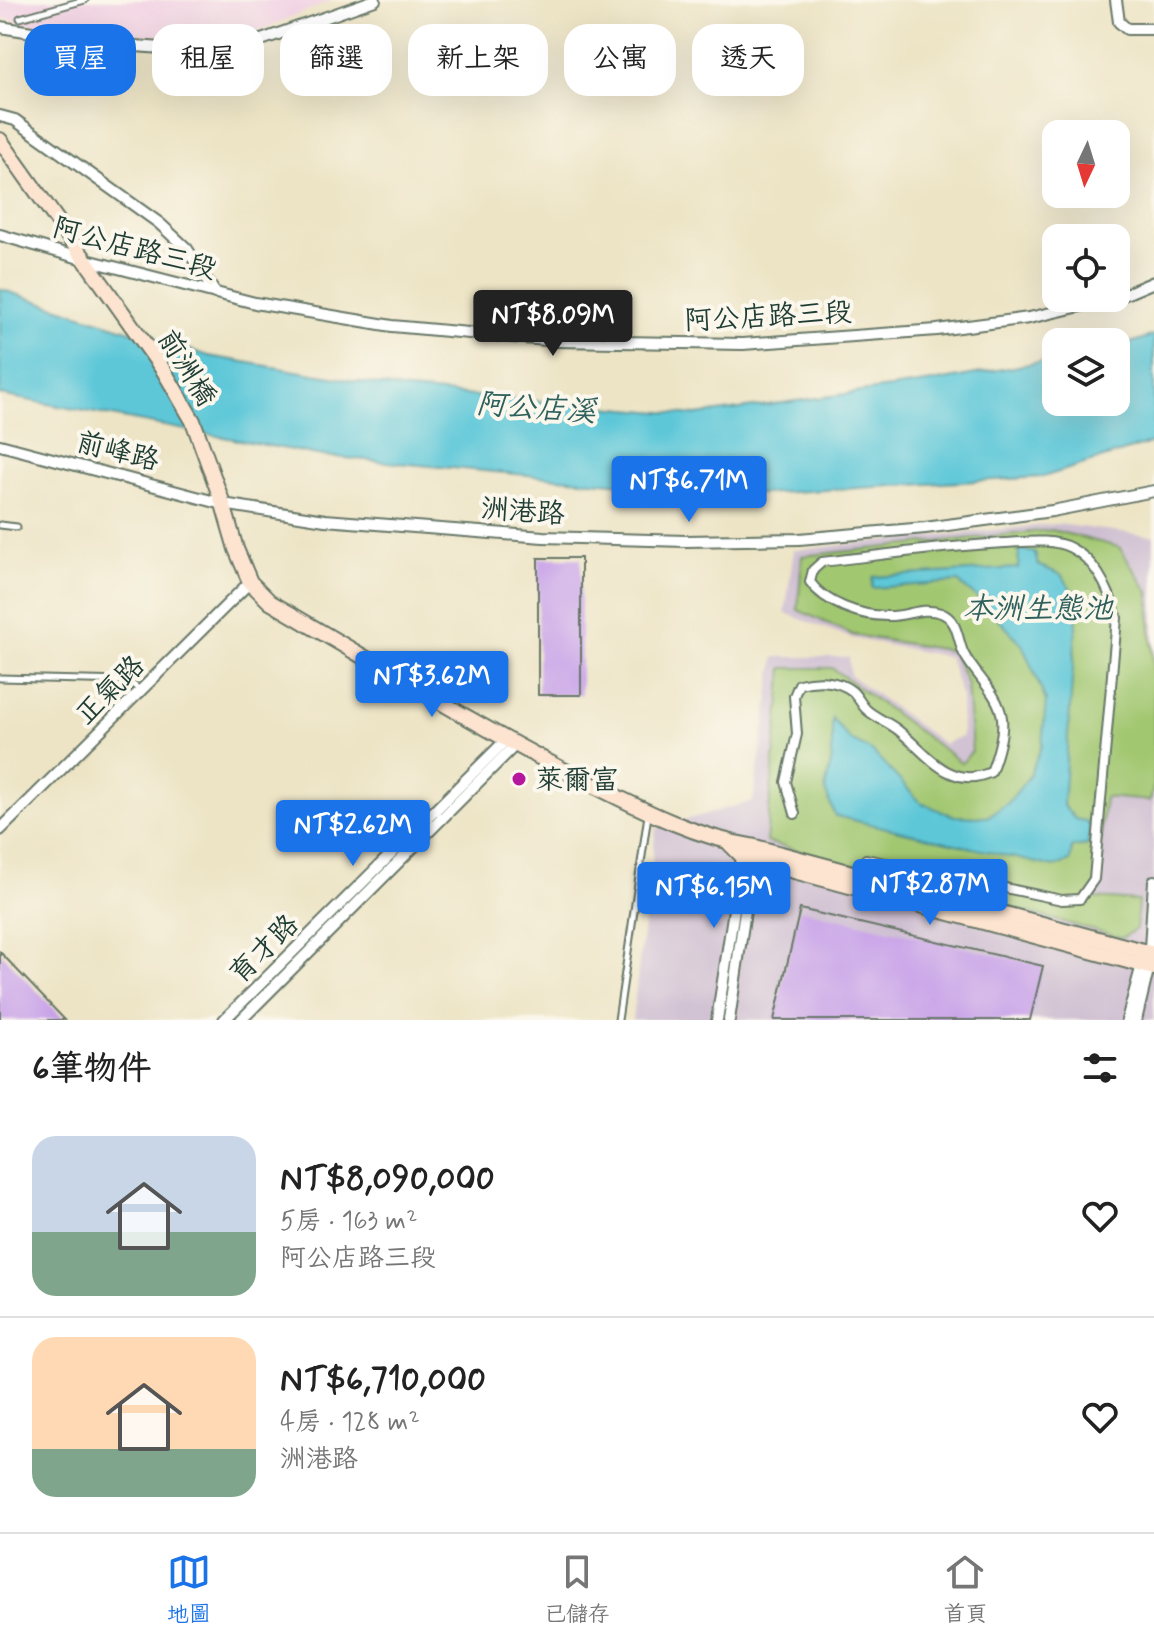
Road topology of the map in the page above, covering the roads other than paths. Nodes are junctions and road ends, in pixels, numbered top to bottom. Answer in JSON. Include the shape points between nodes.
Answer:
{"nodes":[{"id":1,"x":85,"y":0,"type":"edge"},
{"id":2,"x":375,"y":0,"type":"edge"},
{"id":3,"x":1116,"y":0,"type":"edge"},
{"id":4,"x":20,"y":18,"type":"dead end"},
{"id":5,"x":0,"y":27,"type":"edge"},
{"id":6,"x":1154,"y":29,"type":"edge"},
{"id":7,"x":0,"y":116,"type":"edge"},
{"id":8,"x":0,"y":140,"type":"edge"},
{"id":9,"x":0,"y":235,"type":"edge"},
{"id":10,"x":83,"y":259,"type":"junction"},
{"id":11,"x":1154,"y":282,"type":"edge"},
{"id":12,"x":1130,"y":292,"type":"edge"},
{"id":13,"x":215,"y":293,"type":"junction"},
{"id":14,"x":1055,"y":312,"type":"edge"},
{"id":15,"x":0,"y":445,"type":"edge"},
{"id":16,"x":1154,"y":491,"type":"edge"},
{"id":17,"x":223,"y":504,"type":"junction"},
{"id":18,"x":0,"y":525,"type":"edge"},
{"id":19,"x":17,"y":527,"type":"dead end"},
{"id":20,"x":250,"y":582,"type":"junction"},
{"id":21,"x":0,"y":678,"type":"edge"},
{"id":22,"x":142,"y":691,"type":"junction"},
{"id":23,"x":510,"y":743,"type":"junction"},
{"id":24,"x":648,"y":813,"type":"junction"},
{"id":25,"x":795,"y":814,"type":"dead end"},
{"id":26,"x":0,"y":830,"type":"edge"},
{"id":27,"x":745,"y":851,"type":"junction"},
{"id":28,"x":866,"y":859,"type":"dead end"},
{"id":29,"x":1154,"y":881,"type":"edge"},
{"id":30,"x":1149,"y":961,"type":"edge"},
{"id":31,"x":224,"y":1020,"type":"edge"},
{"id":32,"x":241,"y":1020,"type":"edge"},
{"id":33,"x":618,"y":1020,"type":"edge"},
{"id":34,"x":717,"y":1020,"type":"edge"},
{"id":35,"x":729,"y":1020,"type":"edge"},
{"id":36,"x":1127,"y":1020,"type":"edge"},
{"id":37,"x":1136,"y":1020,"type":"edge"}],
"edges":[{"from":1,"to":4,"type":"lane"},
{"from":2,"to":5,"type":"street","via":[[247,45],[189,50]]},
{"from":3,"to":6,"type":"street","via":[[1119,22],[1127,29]]},
{"from":7,"to":13,"type":"street","via":[[15,120],[159,223],[187,249]]},
{"from":8,"to":10,"type":"main road"},
{"from":9,"to":10,"type":"street","name":"阿公店路三段"},
{"from":10,"to":13,"type":"street","name":"阿公店路三段"},
{"from":10,"to":17,"type":"main road","name":"前洲橋","via":[[164,371],[193,421]]},
{"from":11,"to":12,"type":"street","name":"阿公店路三段"},
{"from":13,"to":14,"type":"street","name":"阿公店路三段","via":[[392,326],[603,343],[743,344],[952,328]]},
{"from":15,"to":17,"type":"street","name":"前峰路"},
{"from":16,"to":17,"type":"street","name":"洲港路","via":[[925,528],[799,539],[686,541],[543,537],[325,520]]},
{"from":17,"to":20,"type":"main road","name":"前洲橋"},
{"from":18,"to":19,"type":"lane"},
{"from":20,"to":22,"type":"street","name":"正氣路"},
{"from":20,"to":23,"type":"main road","via":[[270,602]]},
{"from":21,"to":22,"type":"lane","via":[[128,681]]},
{"from":22,"to":26,"type":"street","name":"正氣路"},
{"from":23,"to":24,"type":"main road"},
{"from":23,"to":31,"type":"street","name":"育才路"},
{"from":23,"to":32,"type":"street","name":"育才路"},
{"from":24,"to":27,"type":"main road"},
{"from":24,"to":33,"type":"lane"},
{"from":25,"to":28,"type":"street","via":[[786,782],[797,734],[794,696],[799,684],[833,682],[852,691],[866,710],[886,720],[943,770],[962,778],[991,772],[1002,719],[962,650],[956,627],[944,614],[926,610],[887,616],[856,610],[820,596],[810,582],[813,570],[822,562],[958,545],[1052,542],[1073,548],[1092,564],[1110,592],[1117,618],[1094,879],[1089,888],[1080,899],[1062,900]]},
{"from":27,"to":30,"type":"main road"},
{"from":27,"to":34,"type":"street"},
{"from":27,"to":35,"type":"street"},
{"from":29,"to":30,"type":"street"},
{"from":30,"to":36,"type":"street"},
{"from":30,"to":37,"type":"street"}]}
